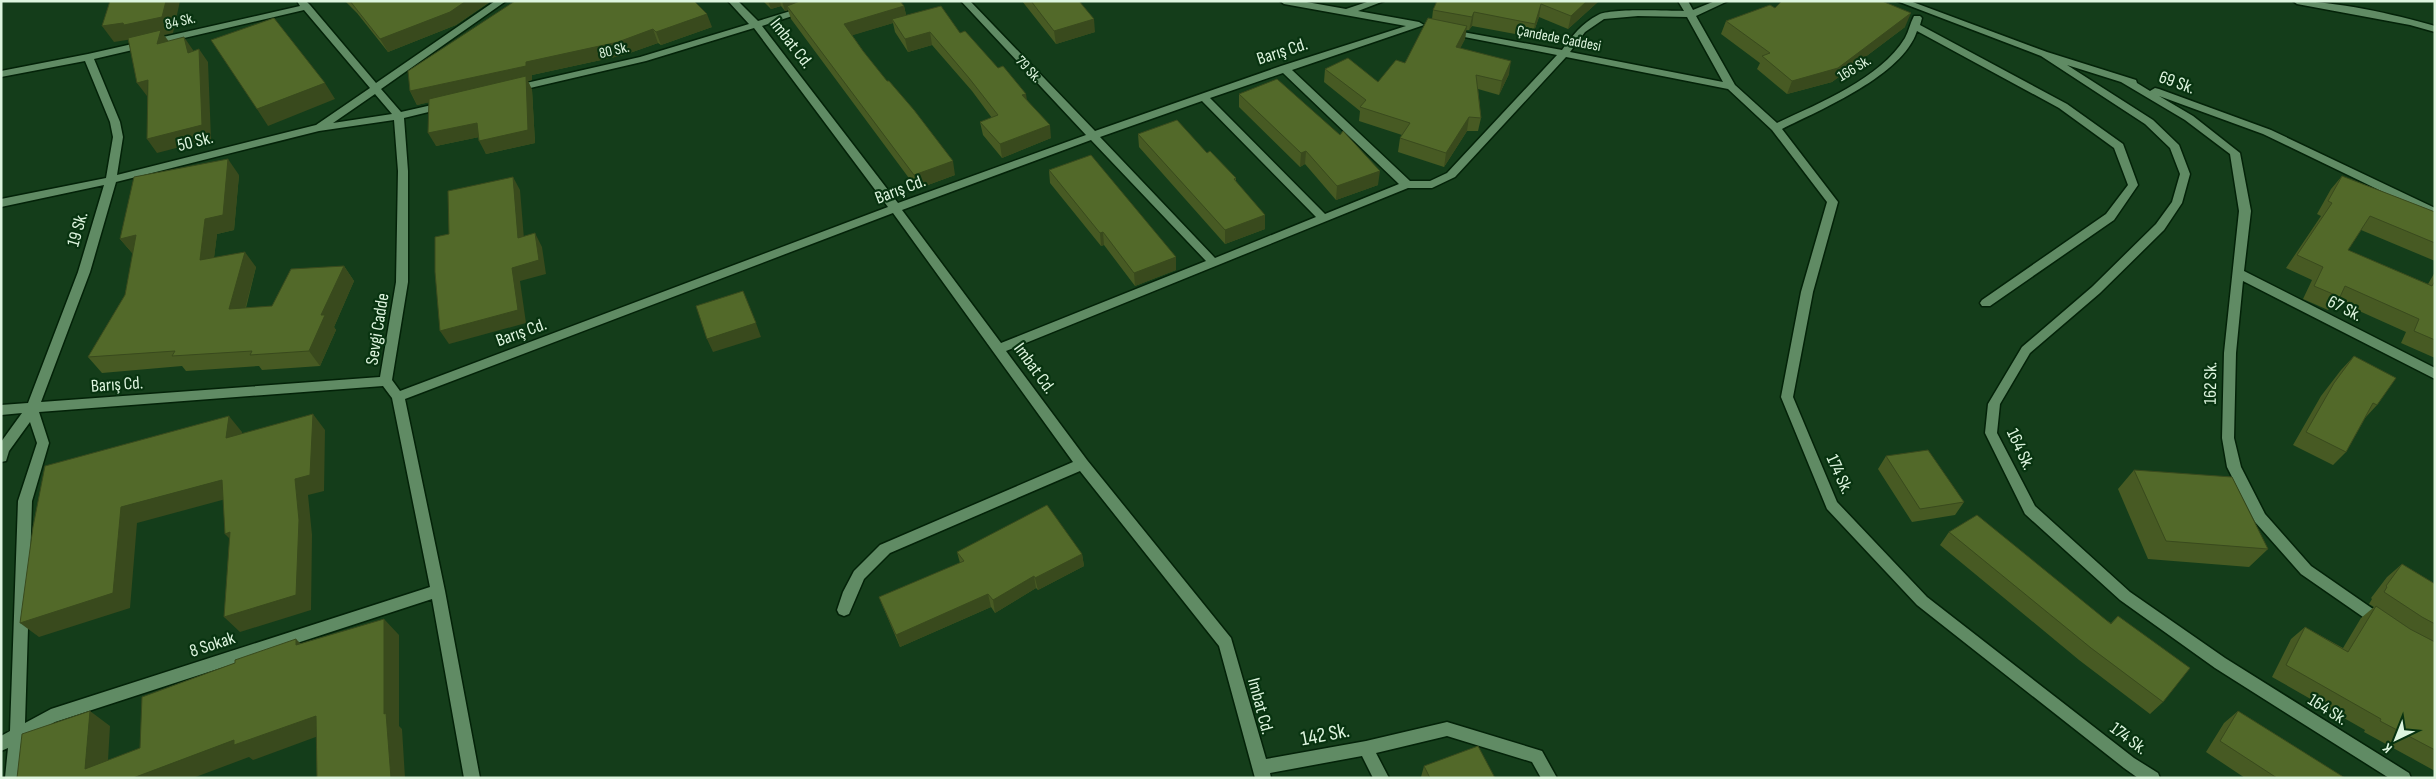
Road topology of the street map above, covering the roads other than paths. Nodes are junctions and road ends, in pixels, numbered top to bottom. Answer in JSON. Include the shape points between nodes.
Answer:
{"nodes":[{"id":1,"x":502,"y":1,"type":"edge"},
{"id":2,"x":732,"y":1,"type":"edge"},
{"id":3,"x":834,"y":1,"type":"edge"},
{"id":4,"x":965,"y":1,"type":"edge"},
{"id":5,"x":1380,"y":1,"type":"edge"},
{"id":6,"x":1683,"y":1,"type":"edge"},
{"id":7,"x":1724,"y":1,"type":"edge"},
{"id":8,"x":1901,"y":1,"type":"edge"},
{"id":9,"x":2297,"y":1,"type":"edge"},
{"id":10,"x":1287,"y":2,"type":"edge"},
{"id":11,"x":304,"y":4,"type":"edge"},
{"id":12,"x":1918,"y":8,"type":"junction"},
{"id":13,"x":1348,"y":12,"type":"junction"},
{"id":14,"x":1692,"y":14,"type":"junction"},
{"id":15,"x":757,"y":26,"type":"junction"},
{"id":16,"x":1916,"y":26,"type":"junction"},
{"id":17,"x":1429,"y":27,"type":"junction"},
{"id":18,"x":2435,"y":29,"type":"edge"},
{"id":19,"x":1564,"y":54,"type":"junction"},
{"id":20,"x":2044,"y":54,"type":"junction"},
{"id":21,"x":88,"y":57,"type":"junction"},
{"id":22,"x":1284,"y":68,"type":"junction"},
{"id":23,"x":1,"y":74,"type":"edge"},
{"id":24,"x":2125,"y":80,"type":"junction"},
{"id":25,"x":1731,"y":87,"type":"junction"},
{"id":26,"x":375,"y":88,"type":"junction"},
{"id":27,"x":502,"y":92,"type":"edge"},
{"id":28,"x":1203,"y":96,"type":"junction"},
{"id":29,"x":455,"y":103,"type":"edge"},
{"id":30,"x":398,"y":116,"type":"junction"},
{"id":31,"x":319,"y":128,"type":"junction"},
{"id":32,"x":1776,"y":128,"type":"junction"},
{"id":33,"x":1092,"y":136,"type":"junction"},
{"id":34,"x":111,"y":180,"type":"junction"},
{"id":35,"x":1407,"y":185,"type":"junction"},
{"id":36,"x":1,"y":203,"type":"edge"},
{"id":37,"x":896,"y":209,"type":"junction"},
{"id":38,"x":2435,"y":214,"type":"edge"},
{"id":39,"x":1323,"y":218,"type":"junction"},
{"id":40,"x":1213,"y":262,"type":"junction"},
{"id":41,"x":2240,"y":274,"type":"junction"},
{"id":42,"x":1986,"y":303,"type":"dead end"},
{"id":43,"x":1000,"y":349,"type":"junction"},
{"id":44,"x":2435,"y":374,"type":"edge"},
{"id":45,"x":386,"y":381,"type":"junction"},
{"id":46,"x":398,"y":397,"type":"junction"},
{"id":47,"x":32,"y":409,"type":"junction"},
{"id":48,"x":1,"y":410,"type":"edge"},
{"id":49,"x":1,"y":457,"type":"edge"},
{"id":50,"x":1082,"y":464,"type":"junction"},
{"id":51,"x":438,"y":590,"type":"junction"},
{"id":52,"x":844,"y":610,"type":"dead end"},
{"id":53,"x":2392,"y":629,"type":"edge"},
{"id":54,"x":17,"y":736,"type":"junction"},
{"id":55,"x":1,"y":744,"type":"edge"},
{"id":56,"x":1366,"y":748,"type":"junction"},
{"id":57,"x":1261,"y":773,"type":"edge"},
{"id":58,"x":13,"y":778,"type":"edge"},
{"id":59,"x":472,"y":778,"type":"edge"},
{"id":60,"x":1381,"y":778,"type":"edge"},
{"id":61,"x":1550,"y":778,"type":"edge"},
{"id":62,"x":2152,"y":778,"type":"edge"},
{"id":63,"x":2403,"y":778,"type":"edge"}],
"edges":[{"from":1,"to":26,"type":"street"},
{"from":2,"to":15,"type":"street","name":"Imbat Cd."},
{"from":3,"to":15,"type":"street","name":"80 Sk."},
{"from":4,"to":33,"type":"street","name":"79 Sk."},
{"from":5,"to":13,"type":"street"},
{"from":6,"to":14,"type":"street"},
{"from":7,"to":14,"type":"street"},
{"from":8,"to":12,"type":"street","name":"69 Sk."},
{"from":9,"to":18,"type":"street"},
{"from":10,"to":13,"type":"street","name":"Çandede Caddesi"},
{"from":11,"to":21,"type":"street","name":"84 Sk."},
{"from":11,"to":26,"type":"street"},
{"from":12,"to":16,"type":"street","name":"166 Sk."},
{"from":12,"to":20,"type":"street","name":"69 Sk."},
{"from":13,"to":17,"type":"street","name":"Çandede Caddesi"},
{"from":14,"to":19,"type":"street","via":[[1638,12],[1602,16],[1582,30]]},
{"from":14,"to":25,"type":"street"},
{"from":15,"to":27,"type":"street","name":"80 Sk.","via":[[643,59]]},
{"from":15,"to":37,"type":"street","name":"Imbat Cd."},
{"from":16,"to":32,"type":"street","name":"166 Sk.","via":[[1903,48],[1882,69]]},
{"from":16,"to":42,"type":"street","via":[[2063,106],[2119,146],[2133,185],[2110,217]]},
{"from":17,"to":19,"type":"street","name":"Çandede Caddesi"},
{"from":17,"to":22,"type":"street","name":"Barış Cd."},
{"from":19,"to":25,"type":"street","name":"Çandede Caddesi"},
{"from":19,"to":35,"type":"street","via":[[1451,175],[1432,184]]},
{"from":20,"to":24,"type":"street","name":"69 Sk."},
{"from":20,"to":63,"type":"street","name":"164 Sk.","via":[[2149,122],[2175,147],[2185,174],[2177,203],[2160,227],[2096,290],[2026,350],[1994,404],[1992,433],[2030,510],[2125,596],[2220,663]]},
{"from":21,"to":23,"type":"street","name":"84 Sk."},
{"from":21,"to":34,"type":"street","name":"19 Sk.","via":[[116,122],[118,137]]},
{"from":22,"to":28,"type":"street","name":"Barış Cd."},
{"from":22,"to":35,"type":"street"},
{"from":24,"to":38,"type":"street","name":"69 Sk.","via":[[2267,132]]},
{"from":24,"to":41,"type":"street","name":"162 Sk.","via":[[2189,118],[2235,152],[2245,210]]},
{"from":25,"to":32,"type":"street","name":"174 Sk."},
{"from":26,"to":30,"type":"street"},
{"from":26,"to":31,"type":"street"},
{"from":28,"to":33,"type":"street","name":"Barış Cd."},
{"from":28,"to":39,"type":"street"},
{"from":29,"to":30,"type":"street"},
{"from":30,"to":31,"type":"street","name":"50 Sk."},
{"from":30,"to":45,"type":"street","name":"Sevgi Cadde","via":[[402,171],[402,282]]},
{"from":31,"to":34,"type":"street","name":"50 Sk."},
{"from":32,"to":62,"type":"street","name":"174 Sk.","via":[[1833,202],[1807,292],[1787,397],[1832,505],[1922,601]]},
{"from":33,"to":37,"type":"street","name":"Barış Cd."},
{"from":33,"to":40,"type":"street","name":"79 Sk."},
{"from":34,"to":36,"type":"street","name":"50 Sk."},
{"from":34,"to":47,"type":"street","name":"19 Sk.","via":[[84,272]]},
{"from":35,"to":39,"type":"street"},
{"from":37,"to":43,"type":"street","name":"Imbat Cd."},
{"from":37,"to":46,"type":"street","name":"Barış Cd."},
{"from":39,"to":40,"type":"street"},
{"from":40,"to":43,"type":"street"},
{"from":41,"to":44,"type":"street","name":"67 Sk."},
{"from":41,"to":53,"type":"street","name":"162 Sk.","via":[[2230,353],[2228,438],[2234,466],[2260,518],[2306,570]]},
{"from":43,"to":50,"type":"street","name":"Imbat Cd."},
{"from":45,"to":46,"type":"street","name":"Sevgi Cadde"},
{"from":45,"to":47,"type":"street","name":"Barış Cd."},
{"from":46,"to":51,"type":"street","name":"Sevgi Cadde"},
{"from":47,"to":48,"type":"street","name":"Barış Cd."},
{"from":47,"to":49,"type":"street","name":"19 Sk."},
{"from":47,"to":54,"type":"street","via":[[42,443],[25,501]]},
{"from":50,"to":52,"type":"street","via":[[885,549],[859,576]]},
{"from":50,"to":57,"type":"street","name":"Imbat Cd.","via":[[1226,643]]},
{"from":51,"to":54,"type":"street","name":"8 Sokak","via":[[51,716]]},
{"from":51,"to":59,"type":"street","name":"Sevgi Cadde"},
{"from":54,"to":55,"type":"street","name":"8 Sokak"},
{"from":54,"to":58,"type":"street"},
{"from":56,"to":57,"type":"street","name":"142 Sk."},
{"from":56,"to":60,"type":"street","name":"142 Sk."},
{"from":56,"to":61,"type":"street","via":[[1447,729],[1537,756]]}]}
